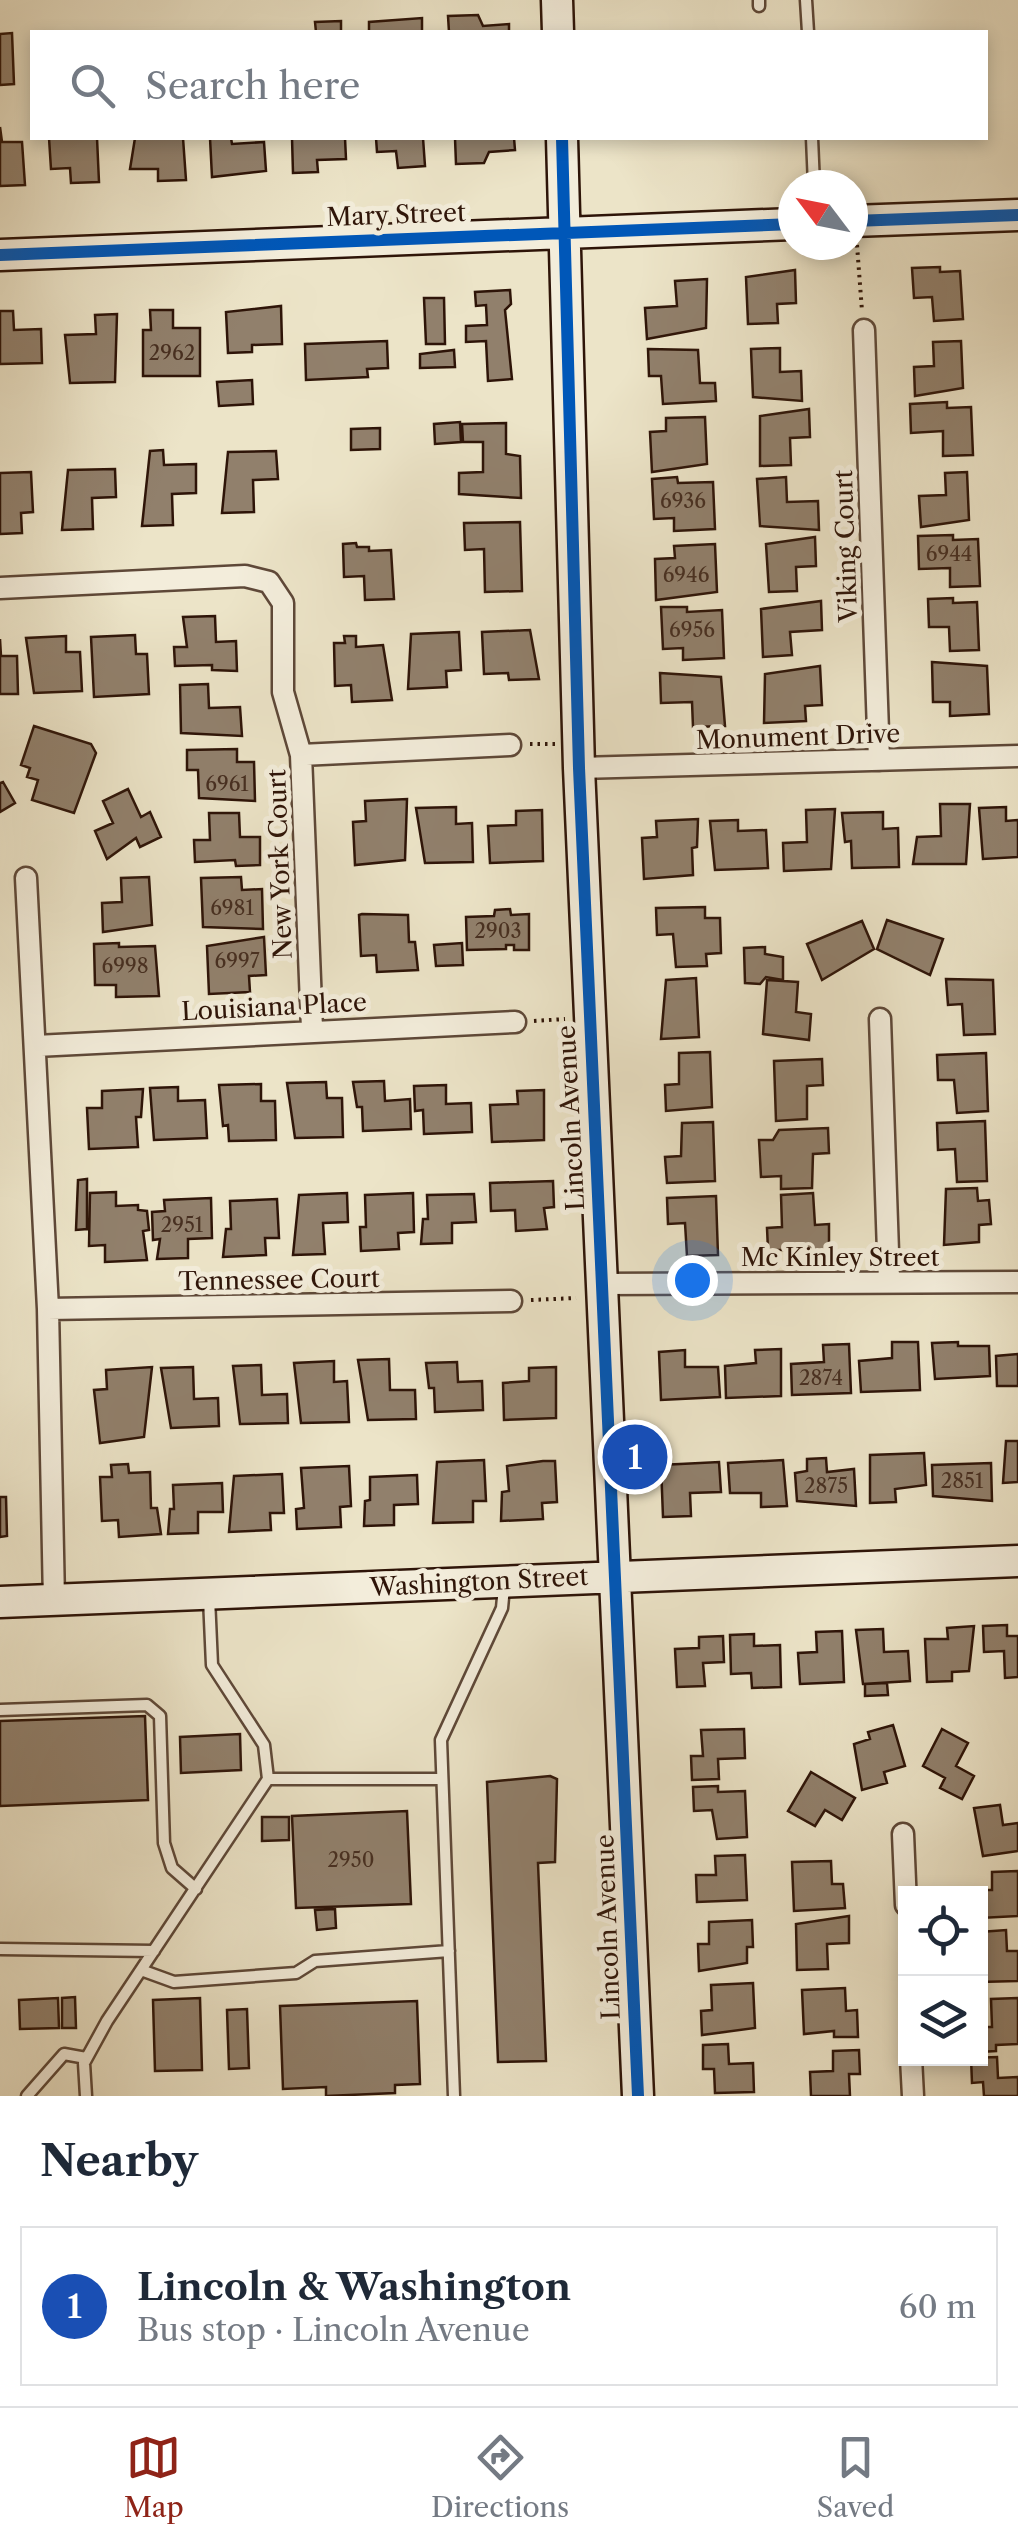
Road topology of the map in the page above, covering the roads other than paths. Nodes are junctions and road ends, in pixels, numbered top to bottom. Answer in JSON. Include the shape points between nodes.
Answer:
{"nodes":[{"id":1,"x":557,"y":0,"type":"edge"},
{"id":2,"x":806,"y":0,"type":"edge"},
{"id":3,"x":558,"y":30,"type":"edge"},
{"id":4,"x":808,"y":30,"type":"edge"},
{"id":5,"x":562,"y":140,"type":"edge"},
{"id":6,"x":812,"y":140,"type":"edge"},
{"id":7,"x":813,"y":170,"type":"edge"},
{"id":8,"x":1018,"y":215,"type":"edge"},
{"id":9,"x":868,"y":221,"type":"edge"},
{"id":10,"x":778,"y":225,"type":"edge"},
{"id":11,"x":564,"y":234,"type":"junction"},
{"id":12,"x":0,"y":255,"type":"edge"},
{"id":13,"x":864,"y":330,"type":"road end"},
{"id":14,"x":0,"y":588,"type":"edge"},
{"id":15,"x":510,"y":744,"type":"road end"},
{"id":16,"x":301,"y":755,"type":"junction"},
{"id":17,"x":578,"y":756,"type":"junction"},
{"id":18,"x":1018,"y":756,"type":"edge"},
{"id":19,"x":879,"y":760,"type":"junction"},
{"id":20,"x":26,"y":878,"type":"dead end"},
{"id":21,"x":880,"y":1019,"type":"dead end"},
{"id":22,"x":515,"y":1022,"type":"road end"},
{"id":23,"x":312,"y":1029,"type":"junction"},
{"id":24,"x":36,"y":1046,"type":"junction"},
{"id":25,"x":889,"y":1281,"type":"junction"},
{"id":26,"x":1018,"y":1282,"type":"edge"},
{"id":27,"x":602,"y":1291,"type":"junction"},
{"id":28,"x":511,"y":1301,"type":"road end"},
{"id":29,"x":48,"y":1309,"type":"junction"},
{"id":30,"x":1018,"y":1560,"type":"edge"},
{"id":31,"x":616,"y":1576,"type":"junction"},
{"id":32,"x":505,"y":1581,"type":"junction"},
{"id":33,"x":209,"y":1594,"type":"junction"},
{"id":34,"x":54,"y":1601,"type":"junction"},
{"id":35,"x":0,"y":1602,"type":"edge"},
{"id":36,"x":0,"y":1710,"type":"edge"},
{"id":37,"x":268,"y":1779,"type":"junction"},
{"id":38,"x":440,"y":1779,"type":"junction"},
{"id":39,"x":903,"y":1834,"type":"dead end"},
{"id":40,"x":905,"y":1886,"type":"edge"},
{"id":41,"x":196,"y":1889,"type":"junction"},
{"id":42,"x":0,"y":1949,"type":"edge"},
{"id":43,"x":154,"y":1951,"type":"junction"},
{"id":44,"x":449,"y":1951,"type":"junction"},
{"id":45,"x":141,"y":1970,"type":"junction"},
{"id":46,"x":86,"y":2058,"type":"junction"},
{"id":47,"x":911,"y":2066,"type":"edge"},
{"id":48,"x":27,"y":2096,"type":"edge"},
{"id":49,"x":86,"y":2096,"type":"edge"},
{"id":50,"x":454,"y":2096,"type":"edge"},
{"id":51,"x":638,"y":2096,"type":"edge"},
{"id":52,"x":913,"y":2096,"type":"edge"}],
"edges":[{"from":1,"to":3,"type":"street"},
{"from":2,"to":4,"type":"lane"},
{"from":5,"to":11,"type":"street","name":"Lincoln Avenue"},
{"from":6,"to":7,"type":"lane"},
{"from":8,"to":9,"type":"street"},
{"from":10,"to":11,"type":"street","name":"Mary Street"},
{"from":11,"to":12,"type":"street","name":"Mary Street"},
{"from":11,"to":17,"type":"street","name":"Lincoln Avenue"},
{"from":13,"to":19,"type":"street","name":"Viking Court"},
{"from":14,"to":16,"type":"street","name":"New York Court","via":[[245,576],[269,582],[283,603],[284,692]]},
{"from":15,"to":16,"type":"street"},
{"from":16,"to":23,"type":"street","name":"New York Court"},
{"from":17,"to":19,"type":"street","name":"Monument Drive"},
{"from":17,"to":27,"type":"street","name":"Lincoln Avenue"},
{"from":18,"to":19,"type":"street","name":"Monument Drive"},
{"from":20,"to":24,"type":"street"},
{"from":21,"to":25,"type":"street"},
{"from":22,"to":23,"type":"street","name":"Louisiana Place"},
{"from":23,"to":24,"type":"street","name":"Louisiana Place"},
{"from":24,"to":29,"type":"street"},
{"from":25,"to":26,"type":"street","name":"Mc Kinley Street"},
{"from":25,"to":27,"type":"street","name":"Mc Kinley Street"},
{"from":27,"to":31,"type":"street","name":"Lincoln Avenue"},
{"from":28,"to":29,"type":"street","name":"Tennessee Court"},
{"from":29,"to":34,"type":"street"},
{"from":30,"to":31,"type":"street","name":"Washington Street"},
{"from":31,"to":32,"type":"street","name":"Washington Street"},
{"from":31,"to":51,"type":"street","name":"Lincoln Avenue"},
{"from":32,"to":33,"type":"street","name":"Washington Street"},
{"from":32,"to":38,"type":"lane","via":[[502,1608],[441,1740]]},
{"from":33,"to":34,"type":"street","name":"Washington Street"},
{"from":33,"to":37,"type":"lane","via":[[212,1665],[264,1745]]},
{"from":34,"to":35,"type":"street","name":"Washington Street"},
{"from":36,"to":41,"type":"lane","via":[[148,1704],[160,1716],[164,1843],[172,1868]]},
{"from":37,"to":38,"type":"lane"},
{"from":37,"to":41,"type":"lane"},
{"from":38,"to":44,"type":"lane"},
{"from":39,"to":40,"type":"street"},
{"from":41,"to":43,"type":"lane"},
{"from":42,"to":43,"type":"lane"},
{"from":43,"to":45,"type":"lane"},
{"from":44,"to":45,"type":"lane","via":[[315,1960],[296,1973],[174,1982]]},
{"from":44,"to":50,"type":"lane"},
{"from":45,"to":46,"type":"lane"},
{"from":46,"to":48,"type":"lane","via":[[64,2054]]},
{"from":46,"to":49,"type":"lane"},
{"from":47,"to":52,"type":"street"}]}
